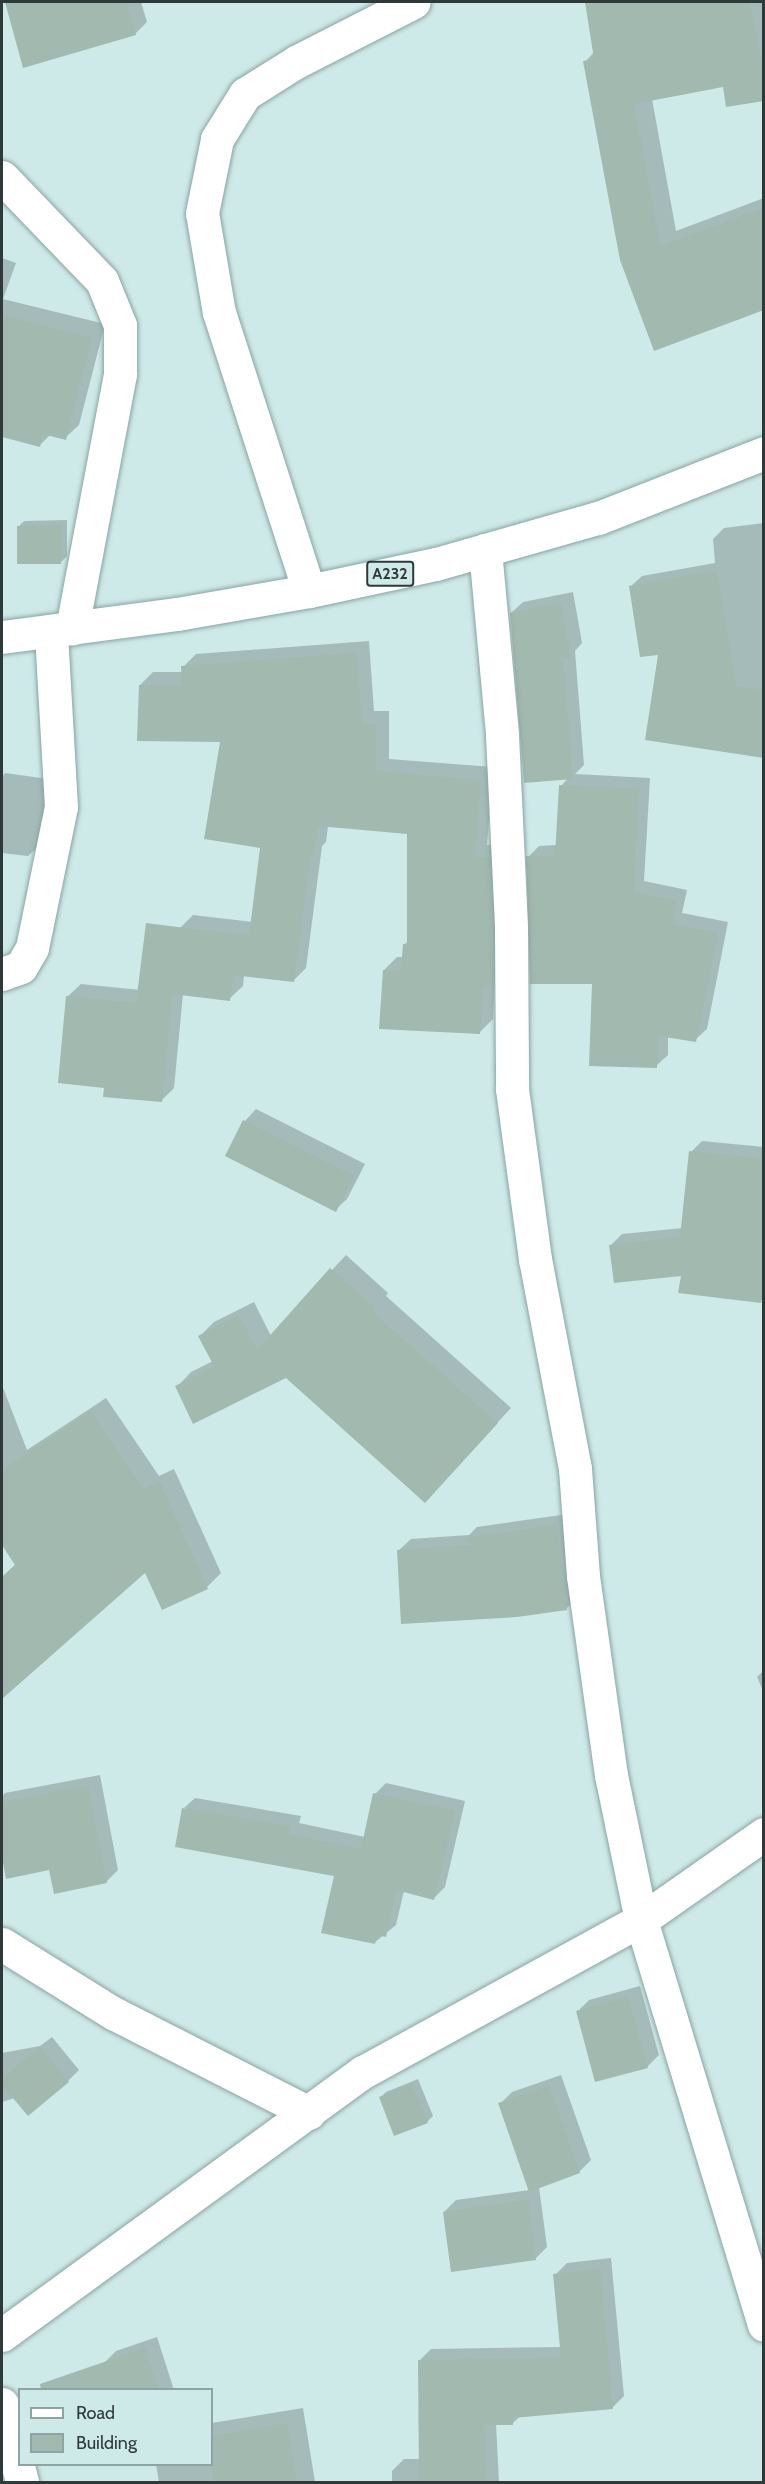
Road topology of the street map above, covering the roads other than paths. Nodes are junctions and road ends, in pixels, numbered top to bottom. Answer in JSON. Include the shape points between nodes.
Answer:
{"nodes":[{"id":1,"x":414,"y":2,"type":"edge"},
{"id":2,"x":2,"y":177,"type":"edge"},
{"id":3,"x":764,"y":453,"type":"edge"},
{"id":4,"x":485,"y":550,"type":"junction"},
{"id":5,"x":309,"y":591,"type":"junction"},
{"id":6,"x":62,"y":630,"type":"junction"},
{"id":7,"x":2,"y":637,"type":"edge"},
{"id":8,"x":2,"y":974,"type":"edge"},
{"id":9,"x":764,"y":1834,"type":"edge"},
{"id":10,"x":641,"y":1920,"type":"junction"},
{"id":11,"x":2,"y":1944,"type":"edge"},
{"id":12,"x":309,"y":2113,"type":"junction"},
{"id":13,"x":764,"y":2325,"type":"edge"},
{"id":14,"x":2,"y":2335,"type":"edge"},
{"id":15,"x":2,"y":2404,"type":"edge"},
{"id":16,"x":22,"y":2482,"type":"edge"}],
"edges":[{"from":1,"to":5,"type":"street","via":[[296,62],[244,94],[217,139],[202,213],[219,313]]},
{"from":2,"to":6,"type":"street","via":[[102,281],[120,325],[120,374]]},
{"from":3,"to":4,"type":"street","number":"A232","via":[[598,518]]},
{"from":4,"to":5,"type":"street","number":"A232"},
{"from":4,"to":10,"type":"street","via":[[502,735],[511,929],[512,1089],[535,1259],[575,1469],[583,1576],[611,1774]]},
{"from":5,"to":6,"type":"street","number":"A232"},
{"from":6,"to":7,"type":"street","number":"A232"},
{"from":6,"to":8,"type":"street","via":[[61,807],[32,948],[21,967]]},
{"from":9,"to":10,"type":"street"},
{"from":10,"to":12,"type":"street","via":[[363,2072]]},
{"from":10,"to":13,"type":"street"},
{"from":11,"to":12,"type":"street","via":[[113,2013]]},
{"from":12,"to":14,"type":"street"},
{"from":15,"to":16,"type":"street"}]}
